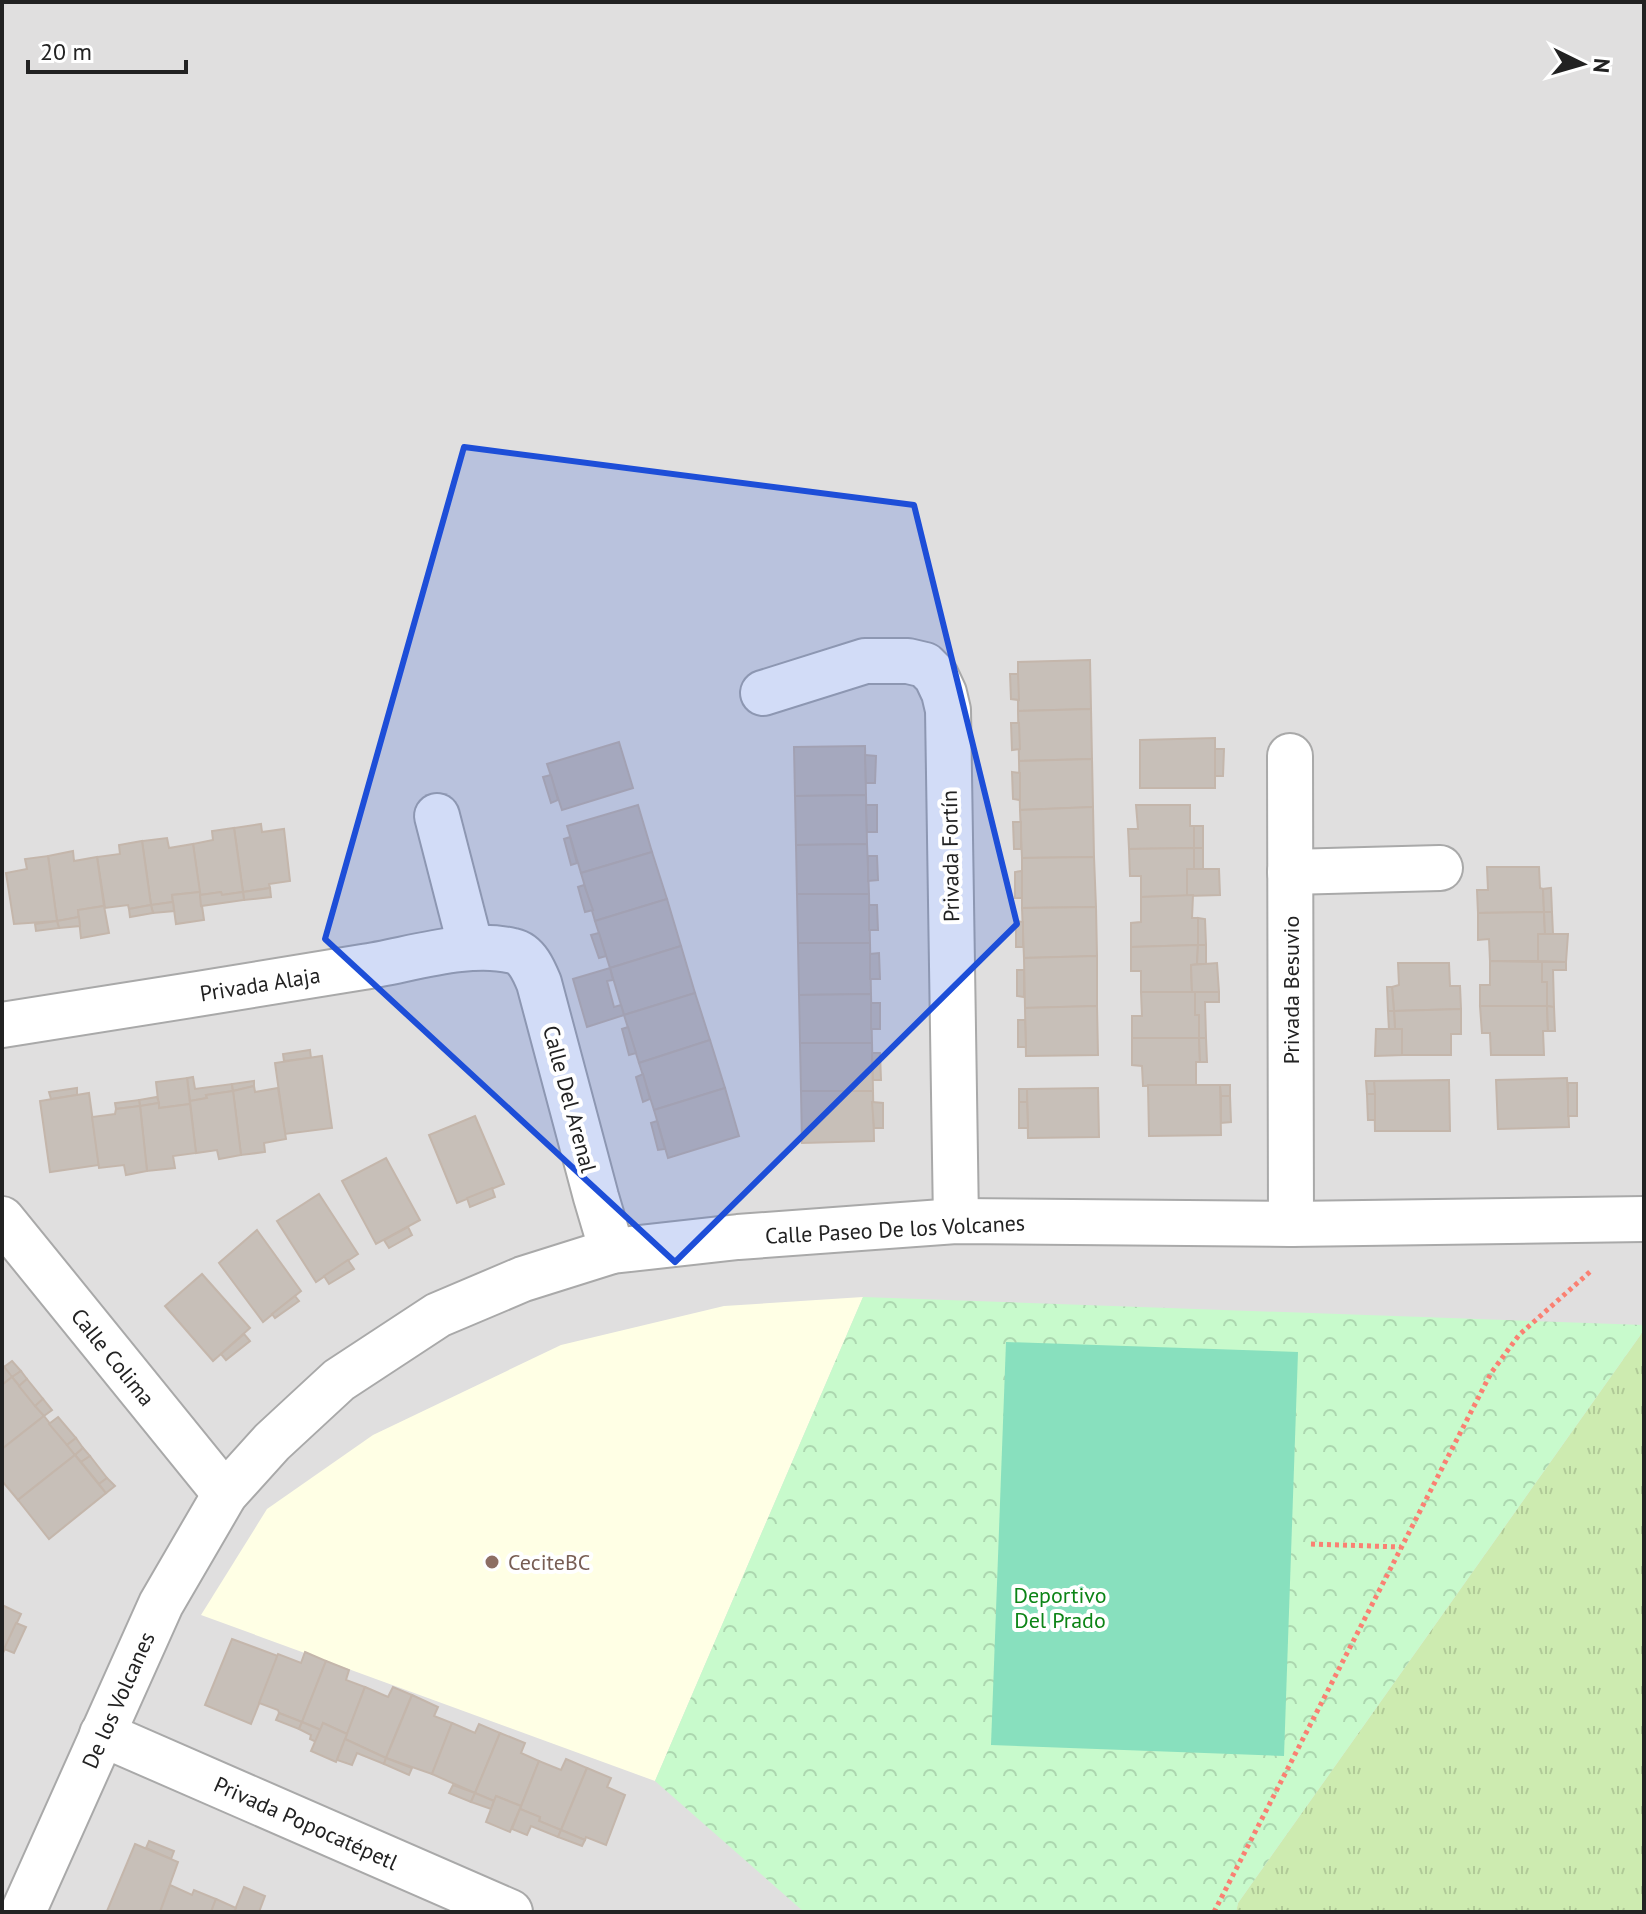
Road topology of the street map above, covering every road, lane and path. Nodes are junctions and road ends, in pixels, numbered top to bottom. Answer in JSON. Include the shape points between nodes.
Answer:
{"nodes":[{"id":1,"x":763,"y":693,"type":"dead end"},
{"id":2,"x":1290,"y":756,"type":"dead end"},
{"id":3,"x":437,"y":816,"type":"dead end"},
{"id":4,"x":1440,"y":868,"type":"dead end"},
{"id":5,"x":1290,"y":872,"type":"junction"},
{"id":6,"x":471,"y":948,"type":"junction"},
{"id":7,"x":519,"y":952,"type":"joint"},
{"id":8,"x":2,"y":1025,"type":"edge"},
{"id":9,"x":2,"y":1219,"type":"edge"},
{"id":10,"x":1644,"y":1219,"type":"edge"},
{"id":11,"x":956,"y":1221,"type":"junction"},
{"id":12,"x":1291,"y":1224,"type":"junction"},
{"id":13,"x":612,"y":1251,"type":"junction"},
{"id":14,"x":1599,"y":1264,"type":"dead end"},
{"id":15,"x":225,"y":1494,"type":"junction"},
{"id":16,"x":1311,"y":1544,"type":"dead end"},
{"id":17,"x":1401,"y":1547,"type":"junction"},
{"id":18,"x":102,"y":1734,"type":"junction"},
{"id":19,"x":23,"y":1912,"type":"edge"},
{"id":20,"x":510,"y":1912,"type":"edge"},
{"id":21,"x":1214,"y":1912,"type":"edge"}],
"edges":[{"from":1,"to":11,"type":"street","name":"Privada Fortín","via":[[865,661],[925,665],[944,693]]},
{"from":2,"to":5,"type":"street","name":"Privada Besuvio"},
{"from":3,"to":6,"type":"street"},
{"from":4,"to":5,"type":"street"},
{"from":5,"to":12,"type":"street","name":"Privada Besuvio"},
{"from":6,"to":7,"type":"street","name":"Privada Alaja"},
{"from":6,"to":8,"type":"street","name":"Privada Alaja"},
{"from":7,"to":13,"type":"street","name":"Calle Del Arenal","via":[[539,983]]},
{"from":9,"to":15,"type":"street","name":"Calle Colima"},
{"from":10,"to":12,"type":"street","name":"Calle Paseo De los Volcanes"},
{"from":11,"to":12,"type":"street","name":"Calle Paseo De los Volcanes"},
{"from":11,"to":13,"type":"street","name":"Calle Paseo De los Volcanes"},
{"from":13,"to":15,"type":"street","name":"Calle Paseo De los Volcanes","via":[[523,1279],[438,1315],[339,1380]]},
{"from":14,"to":17,"type":"path","via":[[1519,1335],[1491,1373]]},
{"from":15,"to":18,"type":"street","name":"De los Volcanes","via":[[161,1604]]},
{"from":16,"to":17,"type":"path"},
{"from":17,"to":21,"type":"path"},
{"from":18,"to":19,"type":"street","name":"De los Volcanes"},
{"from":18,"to":20,"type":"street","name":"Privada Popocatépetl"}]}
